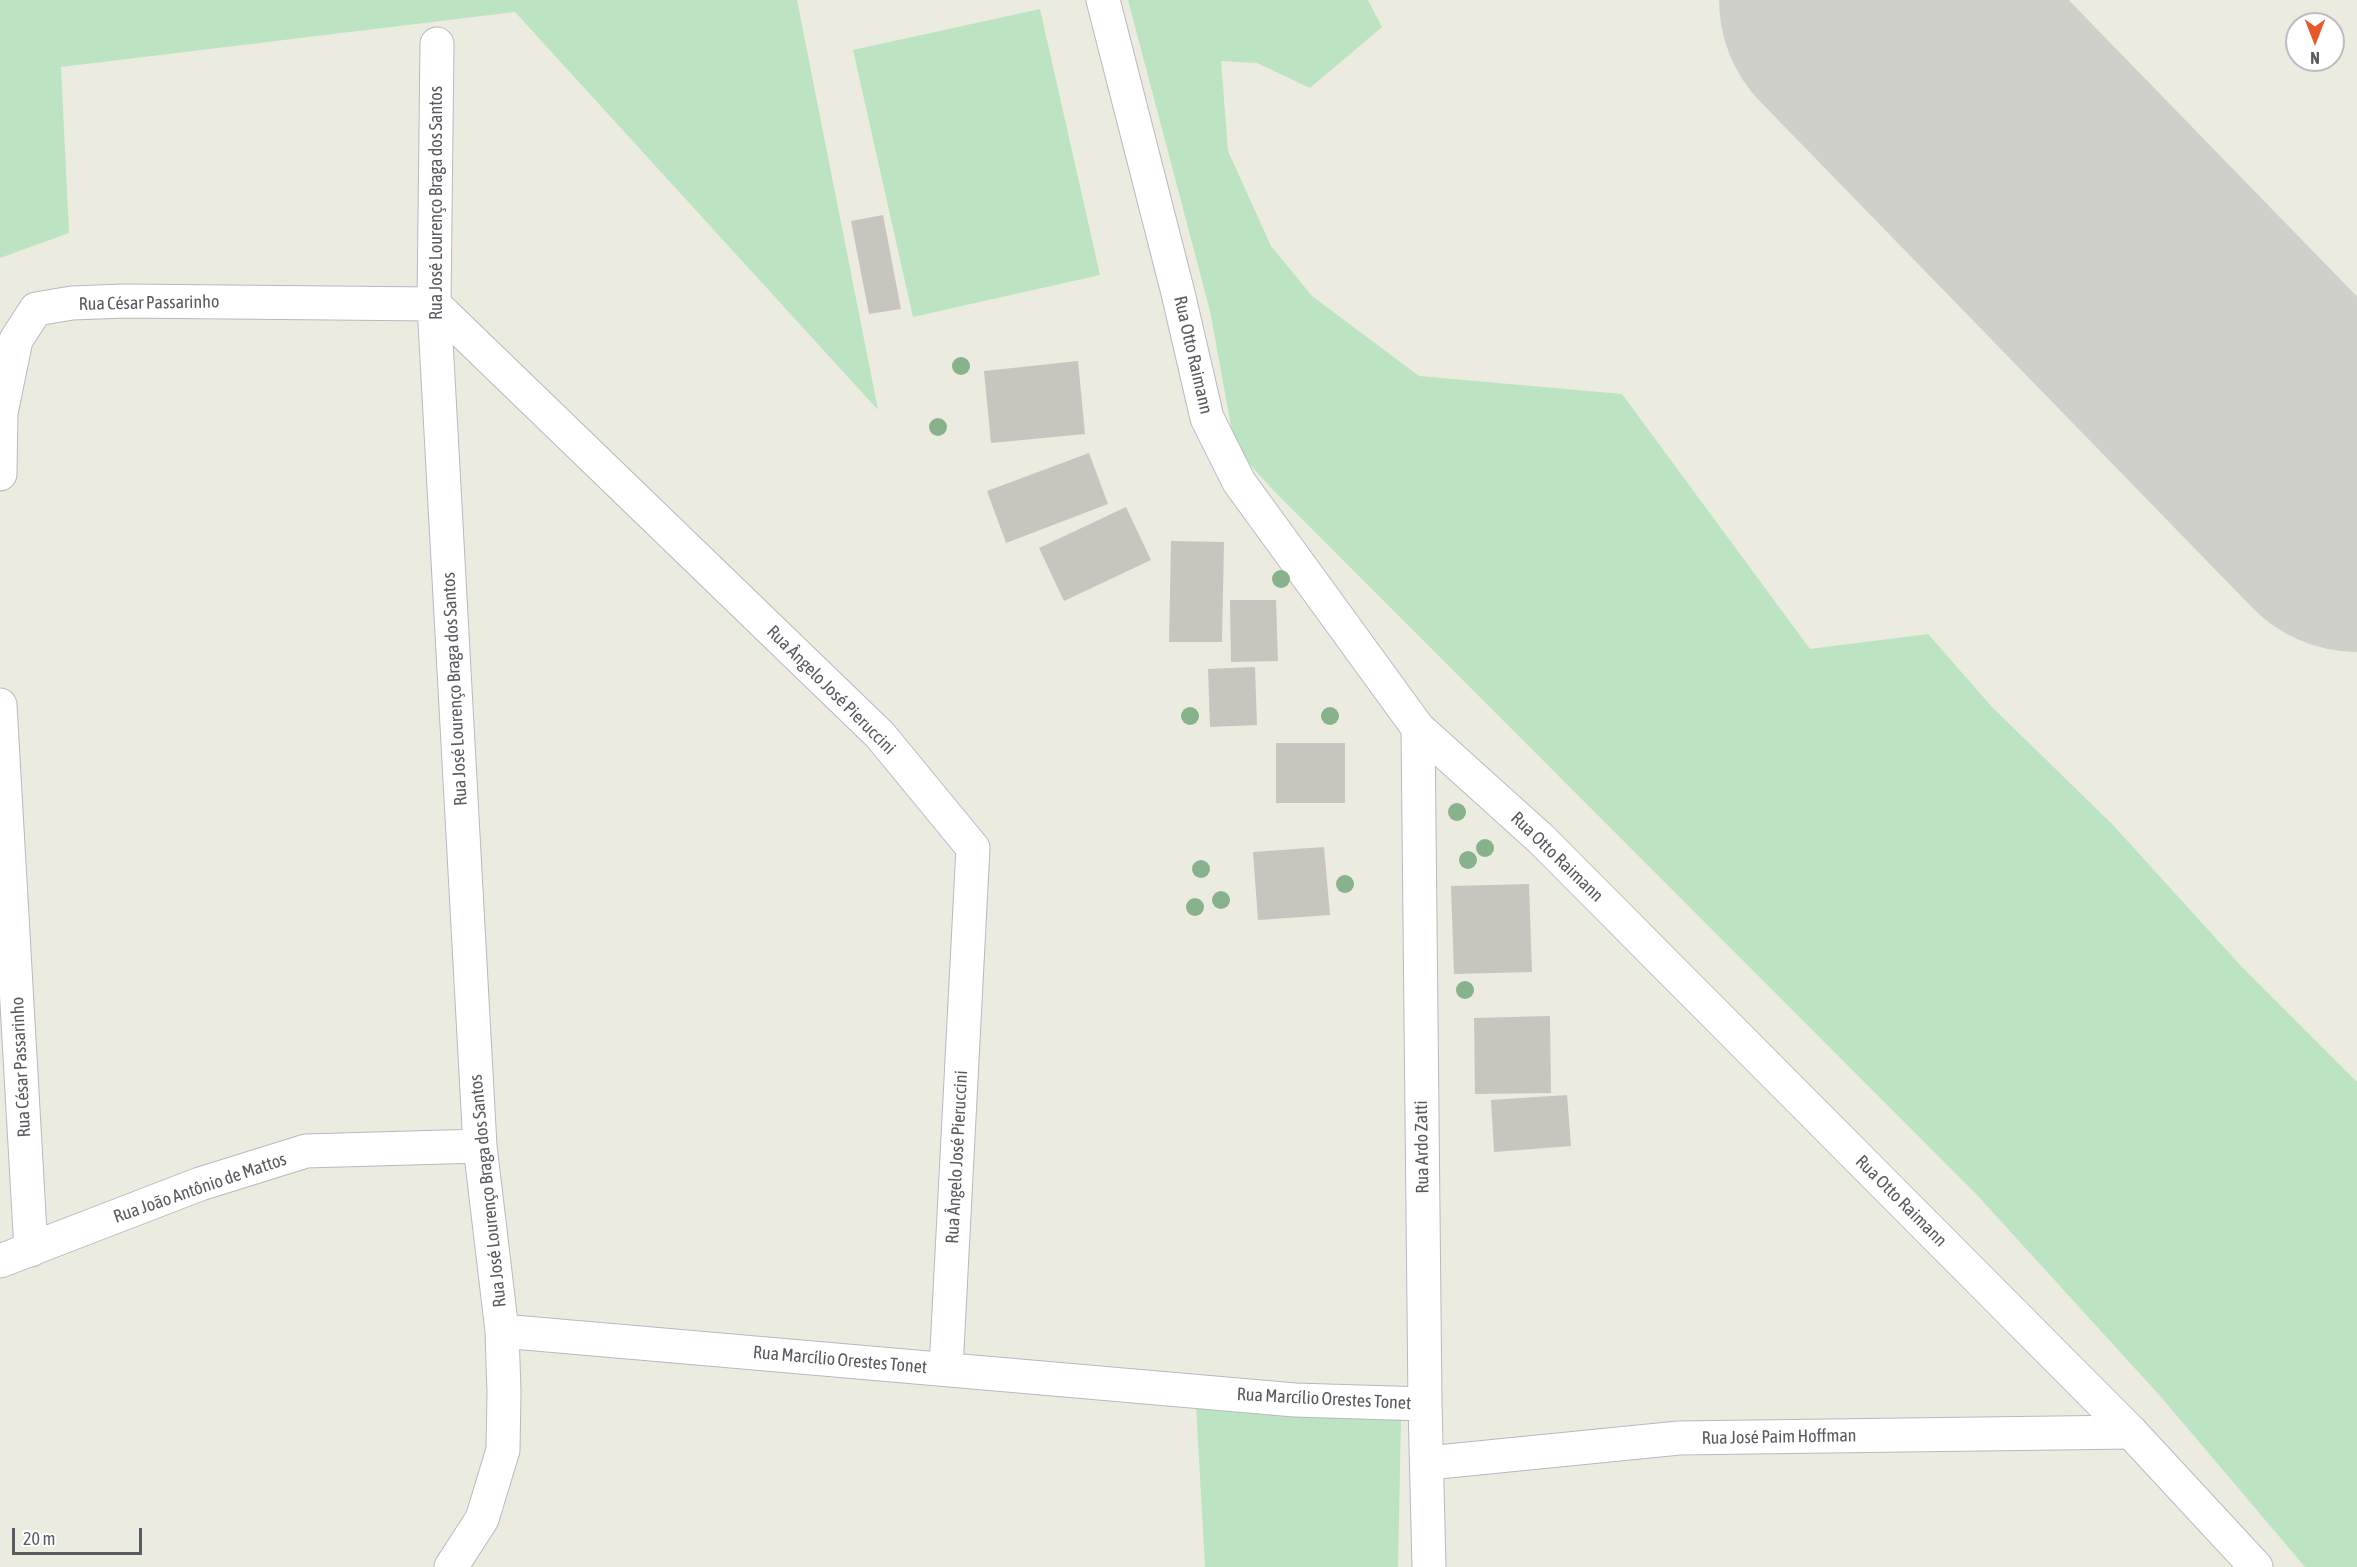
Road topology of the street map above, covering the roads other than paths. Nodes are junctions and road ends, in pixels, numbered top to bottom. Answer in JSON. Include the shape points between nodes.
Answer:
{"nodes":[{"id":1,"x":1103,"y":0,"type":"edge"},
{"id":2,"x":437,"y":44,"type":"dead end"},
{"id":3,"x":434,"y":304,"type":"junction"},
{"id":4,"x":0,"y":474,"type":"edge"},
{"id":5,"x":0,"y":705,"type":"edge"},
{"id":6,"x":1418,"y":728,"type":"junction"},
{"id":7,"x":480,"y":1146,"type":"junction"},
{"id":8,"x":31,"y":1250,"type":"junction"},
{"id":9,"x":0,"y":1262,"type":"edge"},
{"id":10,"x":502,"y":1331,"type":"junction"},
{"id":11,"x":946,"y":1369,"type":"junction"},
{"id":12,"x":1425,"y":1404,"type":"junction"},
{"id":13,"x":2131,"y":1432,"type":"junction"},
{"id":14,"x":1428,"y":1463,"type":"junction"},
{"id":15,"x":451,"y":1567,"type":"edge"},
{"id":16,"x":1430,"y":1567,"type":"edge"},
{"id":17,"x":2256,"y":1567,"type":"edge"}],
"edges":[{"from":1,"to":6,"type":"street","name":"Rua Otto Raimann","via":[[1207,418],[1239,482]]},
{"from":2,"to":3,"type":"street","name":"Rua José Lourenço Braga dos Santos"},
{"from":3,"to":4,"type":"street","name":"Rua César Passarinho","via":[[125,301],[36,309],[16,340],[1,413]]},
{"from":3,"to":7,"type":"street","name":"Rua José Lourenço Braga dos Santos"},
{"from":3,"to":11,"type":"street","name":"Rua Ângelo José Pieruccini","via":[[880,735],[973,848]]},
{"from":5,"to":8,"type":"street","name":"Rua César Passarinho"},
{"from":6,"to":12,"type":"street","name":"Rua Ardo Zatti"},
{"from":6,"to":13,"type":"street","name":"Rua Otto Raimann","via":[[1541,839]]},
{"from":7,"to":8,"type":"street","name":"Rua João Antônio de Mattos","via":[[306,1152],[200,1184]]},
{"from":7,"to":10,"type":"street","name":"Rua José Lourenço Braga dos Santos"},
{"from":8,"to":9,"type":"street","name":"Rua João Antônio de Mattos"},
{"from":10,"to":11,"type":"street","name":"Rua Marcílio Orestes Tonet"},
{"from":10,"to":15,"type":"street","via":[[503,1450],[482,1519]]},
{"from":11,"to":12,"type":"street","name":"Rua Marcílio Orestes Tonet","via":[[1295,1400]]},
{"from":12,"to":14,"type":"street","name":"Rua Ardo Zatti"},
{"from":13,"to":14,"type":"street","name":"Rua José Paim Hoffman","via":[[1679,1438]]},
{"from":13,"to":17,"type":"street","name":"Rua Otto Raimann"},
{"from":14,"to":16,"type":"street","name":"Rua Ardo Zatti"}]}
